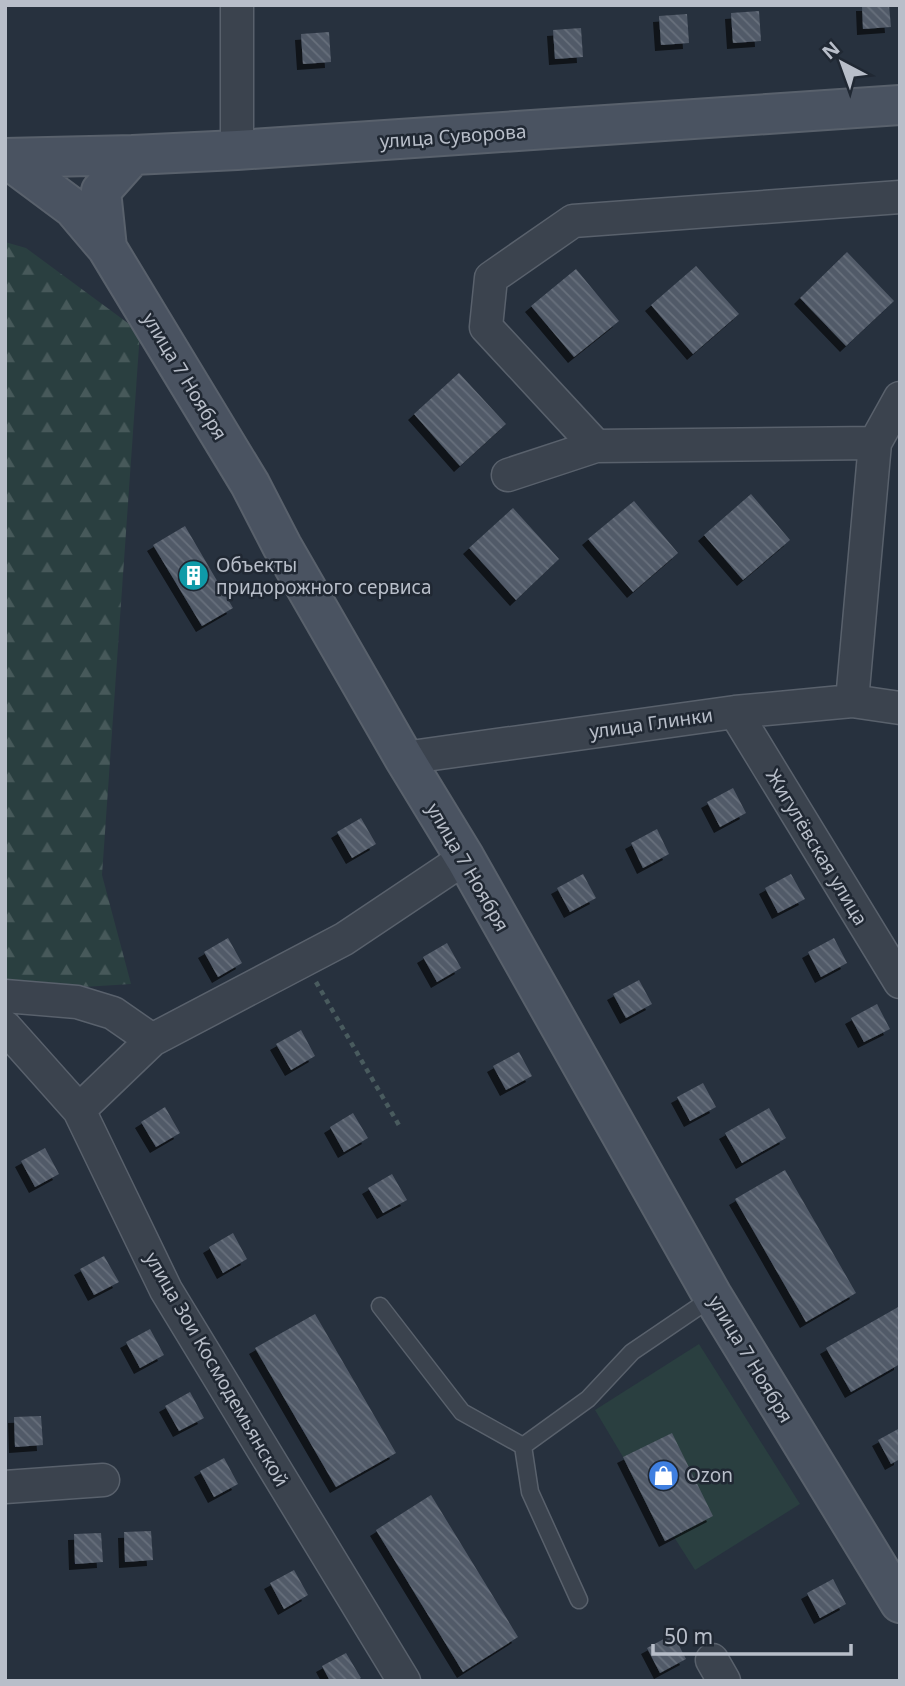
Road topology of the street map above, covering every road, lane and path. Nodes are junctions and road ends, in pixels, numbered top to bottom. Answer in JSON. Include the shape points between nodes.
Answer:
{"nodes":[{"id":1,"x":237,"y":5,"type":"edge"},
{"id":2,"x":900,"y":105,"type":"edge"},
{"id":3,"x":237,"y":150,"type":"junction"},
{"id":4,"x":133,"y":155,"type":"junction"},
{"id":5,"x":5,"y":158,"type":"edge"},
{"id":6,"x":900,"y":197,"type":"edge"},
{"id":7,"x":107,"y":248,"type":"junction"},
{"id":8,"x":900,"y":398,"type":"edge"},
{"id":9,"x":875,"y":443,"type":"junction"},
{"id":10,"x":596,"y":446,"type":"junction"},
{"id":11,"x":508,"y":475,"type":"dead end"},
{"id":12,"x":852,"y":701,"type":"junction"},
{"id":13,"x":900,"y":708,"type":"edge"},
{"id":14,"x":735,"y":712,"type":"junction"},
{"id":15,"x":404,"y":758,"type":"junction"},
{"id":16,"x":465,"y":858,"type":"junction"},
{"id":17,"x":303,"y":961,"type":"junction"},
{"id":18,"x":900,"y":982,"type":"edge"},
{"id":19,"x":5,"y":996,"type":"edge"},
{"id":20,"x":5,"y":1027,"type":"edge"},
{"id":21,"x":152,"y":1040,"type":"junction"},
{"id":22,"x":79,"y":1110,"type":"junction"},
{"id":23,"x":400,"y":1127,"type":"dead end"},
{"id":24,"x":713,"y":1297,"type":"junction"},
{"id":25,"x":380,"y":1306,"type":"dead end"},
{"id":26,"x":523,"y":1447,"type":"junction"},
{"id":27,"x":103,"y":1480,"type":"dead end"},
{"id":28,"x":5,"y":1487,"type":"edge"},
{"id":29,"x":579,"y":1600,"type":"dead end"},
{"id":30,"x":900,"y":1603,"type":"edge"},
{"id":31,"x":404,"y":1681,"type":"edge"}],
"edges":[{"from":1,"to":3,"type":"street"},
{"from":2,"to":3,"type":"street","name":"улица Суворова"},
{"from":3,"to":4,"type":"street","name":"улица Суворова"},
{"from":4,"to":5,"type":"street","name":"улица Суворова"},
{"from":4,"to":7,"type":"street","via":[[101,191]]},
{"from":5,"to":7,"type":"street","name":"улица 7 Ноября","via":[[73,208]]},
{"from":6,"to":10,"type":"street","via":[[573,221],[491,278],[486,327]]},
{"from":7,"to":15,"type":"street","name":"улица 7 Ноября","via":[[250,484]]},
{"from":8,"to":9,"type":"street"},
{"from":9,"to":10,"type":"street"},
{"from":9,"to":12,"type":"street"},
{"from":10,"to":11,"type":"street"},
{"from":12,"to":13,"type":"street","name":"улица Глинки"},
{"from":12,"to":14,"type":"street","name":"улица Глинки"},
{"from":14,"to":15,"type":"street","name":"улица Глинки"},
{"from":14,"to":18,"type":"street","name":"Жигулёвская улица"},
{"from":15,"to":16,"type":"street","name":"улица 7 Ноября"},
{"from":16,"to":17,"type":"street"},
{"from":16,"to":24,"type":"street","name":"улица 7 Ноября"},
{"from":17,"to":21,"type":"street"},
{"from":17,"to":23,"type":"path"},
{"from":19,"to":21,"type":"street","via":[[77,1002],[113,1013]]},
{"from":20,"to":22,"type":"street","name":"улица Зои Космодемьянской"},
{"from":21,"to":22,"type":"street"},
{"from":22,"to":31,"type":"street","name":"улица Зои Космодемьянской","via":[[166,1290]]},
{"from":24,"to":26,"type":"lane","via":[[632,1352],[588,1399]]},
{"from":24,"to":30,"type":"street","name":"улица 7 Ноября"},
{"from":25,"to":26,"type":"lane","via":[[462,1412]]},
{"from":26,"to":29,"type":"lane","via":[[530,1492]]},
{"from":27,"to":28,"type":"street"}]}
